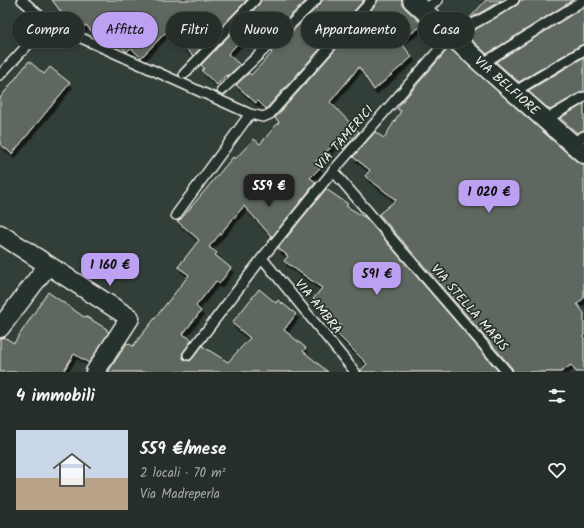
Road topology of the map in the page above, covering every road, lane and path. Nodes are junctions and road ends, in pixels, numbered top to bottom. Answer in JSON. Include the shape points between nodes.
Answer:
{"nodes":[{"id":1,"x":22,"y":0,"type":"edge"},
{"id":2,"x":255,"y":0,"type":"edge"},
{"id":3,"x":316,"y":0,"type":"edge"},
{"id":4,"x":372,"y":0,"type":"edge"},
{"id":5,"x":438,"y":0,"type":"edge"},
{"id":6,"x":514,"y":0,"type":"edge"},
{"id":7,"x":584,"y":0,"type":"edge"},
{"id":8,"x":418,"y":5,"type":"edge"},
{"id":9,"x":36,"y":12,"type":"edge"},
{"id":10,"x":425,"y":12,"type":"edge"},
{"id":11,"x":474,"y":23,"type":"edge"},
{"id":12,"x":84,"y":39,"type":"edge"},
{"id":13,"x":21,"y":48,"type":"edge"},
{"id":14,"x":441,"y":48,"type":"edge"},
{"id":15,"x":464,"y":48,"type":"edge"},
{"id":16,"x":584,"y":50,"type":"edge"},
{"id":17,"x":4,"y":64,"type":"edge"},
{"id":18,"x":482,"y":64,"type":"junction"},
{"id":19,"x":184,"y":74,"type":"dead end"},
{"id":20,"x":0,"y":75,"type":"edge"},
{"id":21,"x":222,"y":90,"type":"dead end"},
{"id":22,"x":514,"y":92,"type":"junction"},
{"id":23,"x":584,"y":98,"type":"edge"},
{"id":24,"x":250,"y":114,"type":"junction"},
{"id":25,"x":545,"y":120,"type":"junction"},
{"id":26,"x":580,"y":145,"type":"edge"},
{"id":27,"x":333,"y":172,"type":"junction"},
{"id":28,"x":176,"y":215,"type":"dead end"},
{"id":29,"x":0,"y":234,"type":"edge"},
{"id":30,"x":262,"y":258,"type":"junction"},
{"id":31,"x":48,"y":265,"type":"junction"},
{"id":32,"x":0,"y":328,"type":"edge"},
{"id":33,"x":188,"y":355,"type":"dead end"},
{"id":34,"x":95,"y":372,"type":"edge"},
{"id":35,"x":355,"y":372,"type":"edge"},
{"id":36,"x":507,"y":372,"type":"edge"}],
"edges":[{"from":1,"to":9,"type":"lane"},
{"from":2,"to":19,"type":"lane"},
{"from":3,"to":21,"type":"lane"},
{"from":4,"to":24,"type":"lane","via":[[270,114]]},
{"from":5,"to":8,"type":"lane"},
{"from":6,"to":11,"type":"lane"},
{"from":7,"to":18,"type":"lane"},
{"from":8,"to":10,"type":"street","name":"VIA BELFIORE"},
{"from":12,"to":24,"type":"lane"},
{"from":13,"to":17,"type":"lane"},
{"from":14,"to":27,"type":"lane","name":"VIA TAMERICI"},
{"from":15,"to":18,"type":"street","name":"VIA BELFIORE"},
{"from":16,"to":22,"type":"lane"},
{"from":17,"to":20,"type":"lane"},
{"from":18,"to":22,"type":"street","name":"VIA BELFIORE"},
{"from":22,"to":25,"type":"street","name":"VIA BELFIORE"},
{"from":23,"to":25,"type":"lane"},
{"from":24,"to":28,"type":"lane"},
{"from":25,"to":26,"type":"street","name":"VIA BELFIORE"},
{"from":27,"to":30,"type":"lane","name":"VIA TAMERICI"},
{"from":27,"to":36,"type":"lane","name":"VIA STELLA MARIS"},
{"from":29,"to":31,"type":"street"},
{"from":30,"to":33,"type":"lane","name":"VIA TAMERICI"},
{"from":30,"to":35,"type":"lane","name":"VIA AMBRA"},
{"from":31,"to":32,"type":"street"},
{"from":31,"to":34,"type":"street","via":[[130,318]]}]}
